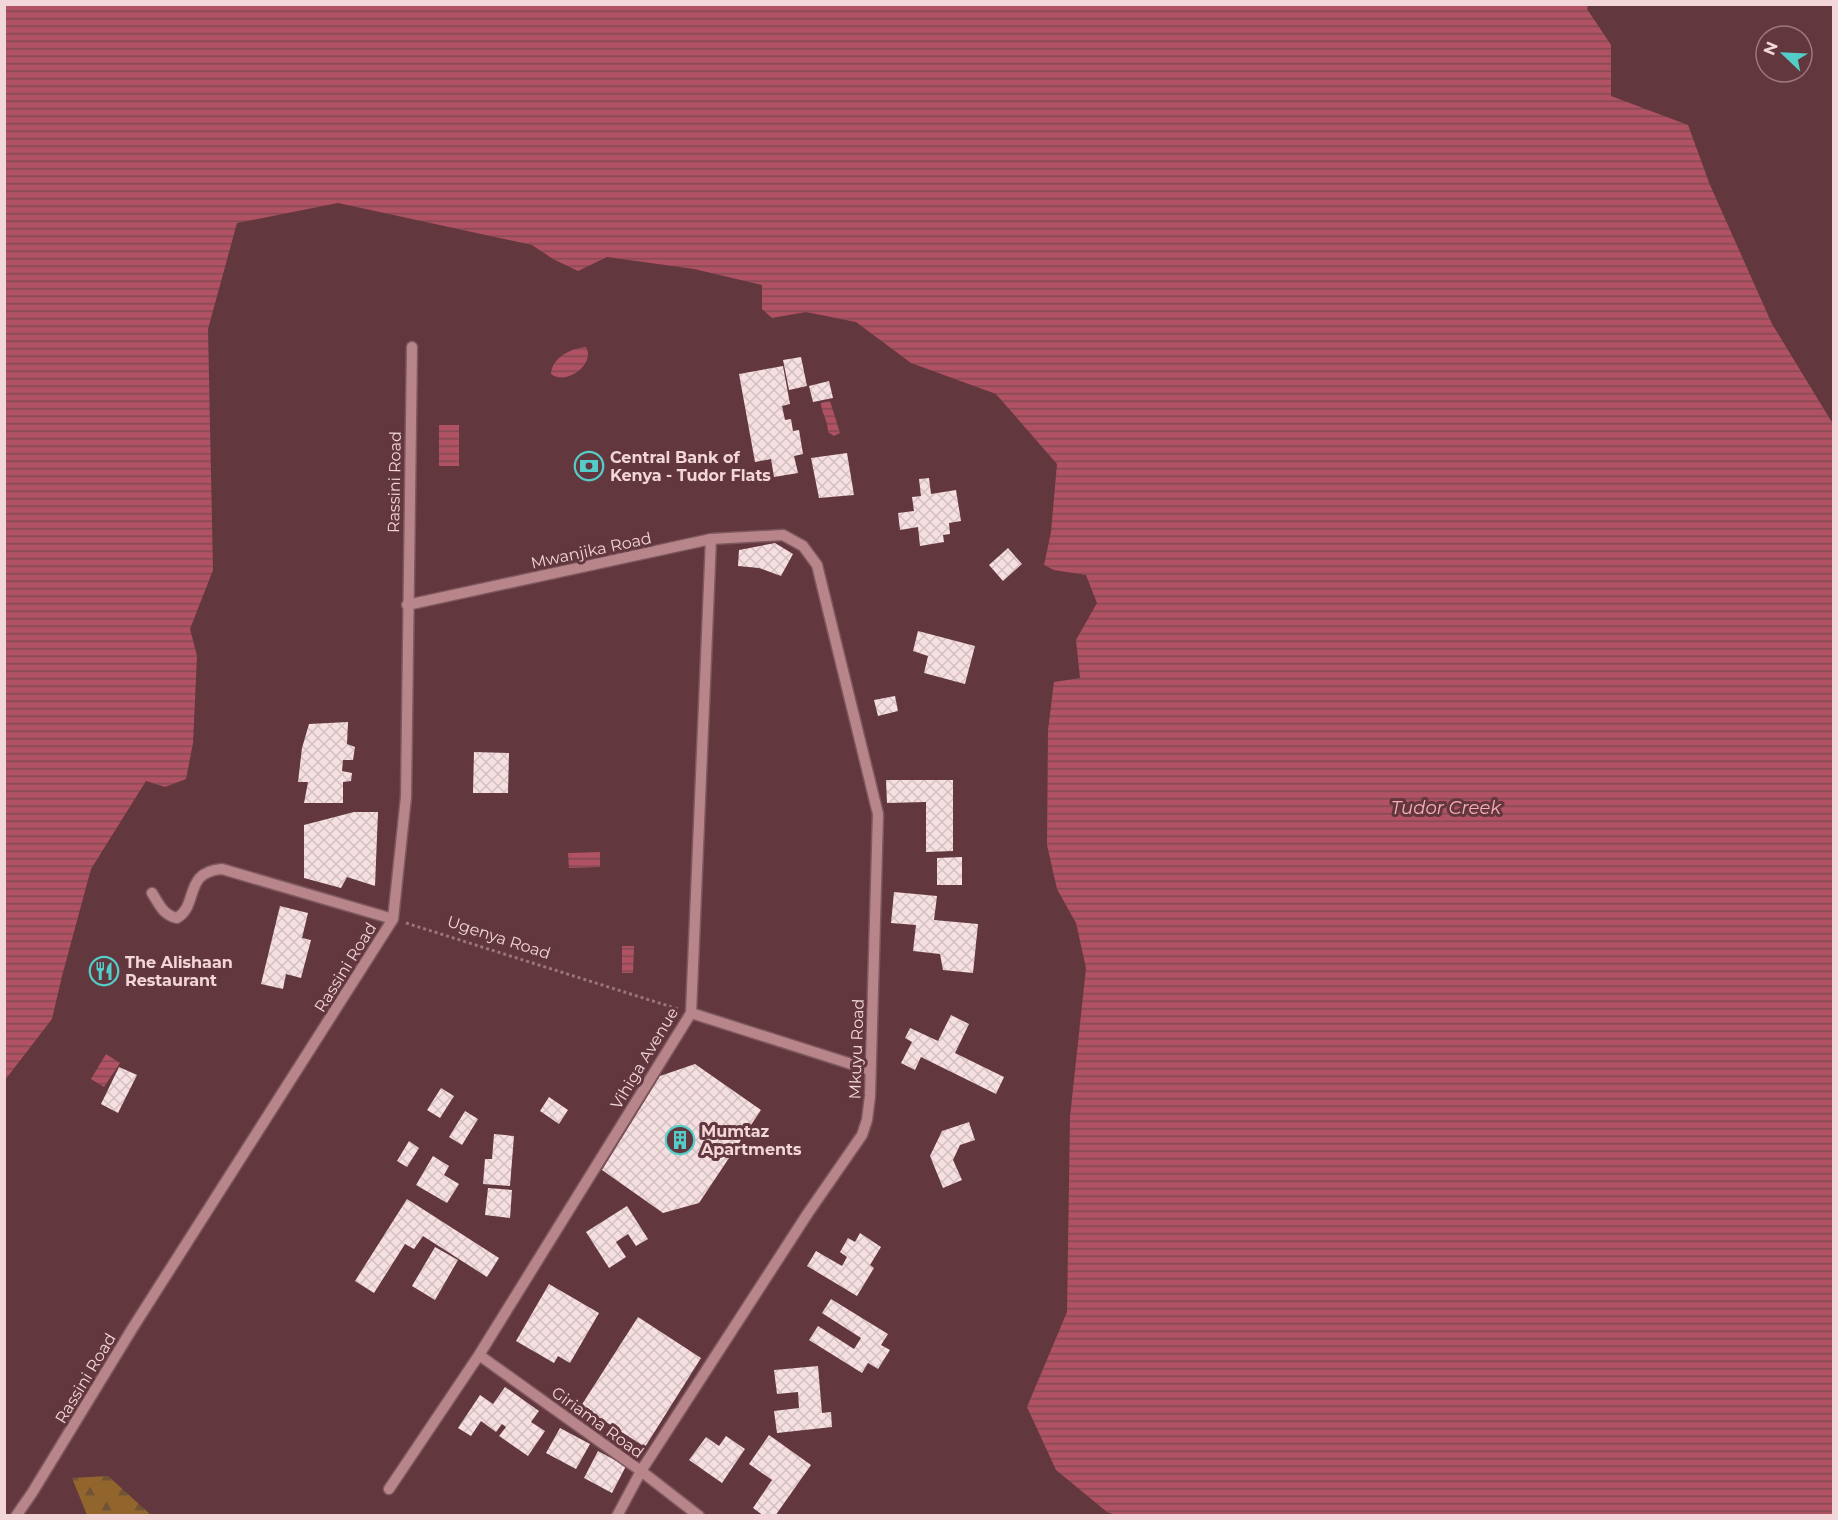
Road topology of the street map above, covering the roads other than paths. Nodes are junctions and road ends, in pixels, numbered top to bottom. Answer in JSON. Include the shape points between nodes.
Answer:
{"nodes":[{"id":1,"x":412,"y":347,"type":"dead end"},
{"id":2,"x":783,"y":535,"type":"joint"},
{"id":3,"x":711,"y":539,"type":"junction"},
{"id":4,"x":407,"y":605,"type":"junction"},
{"id":5,"x":152,"y":893,"type":"dead end"},
{"id":6,"x":393,"y":919,"type":"junction"},
{"id":7,"x":691,"y":1013,"type":"junction"},
{"id":8,"x":870,"y":1070,"type":"junction"},
{"id":9,"x":478,"y":1355,"type":"junction"},
{"id":10,"x":640,"y":1471,"type":"junction"},
{"id":11,"x":389,"y":1489,"type":"dead end"},
{"id":12,"x":16,"y":1515,"type":"edge"},
{"id":13,"x":617,"y":1515,"type":"edge"},
{"id":14,"x":699,"y":1515,"type":"edge"}],
"edges":[{"from":1,"to":4,"type":"street","name":"Rassini Road"},
{"from":2,"to":3,"type":"street","name":"Mwanjika Road"},
{"from":2,"to":8,"type":"street","name":"Mkuyu Road","via":[[803,546],[817,565],[878,814]]},
{"from":3,"to":4,"type":"street","name":"Mwanjika Road"},
{"from":3,"to":7,"type":"street","name":"Vihiga Avenue"},
{"from":4,"to":6,"type":"street","name":"Rassini Road","via":[[406,797]]},
{"from":5,"to":6,"type":"street","via":[[163,911],[177,918],[183,915],[203,874],[222,869]]},
{"from":6,"to":12,"type":"street","name":"Rassini Road"},
{"from":7,"to":8,"type":"street"},
{"from":7,"to":9,"type":"street","name":"Vihiga Avenue"},
{"from":8,"to":10,"type":"street","name":"Mkuyu Road","via":[[862,1135]]},
{"from":9,"to":10,"type":"street","name":"Giriama Road"},
{"from":9,"to":11,"type":"street","name":"Vihiga Avenue"},
{"from":10,"to":13,"type":"street","name":"Mkuyu Road"},
{"from":10,"to":14,"type":"street","name":"Giriama Road"}]}
